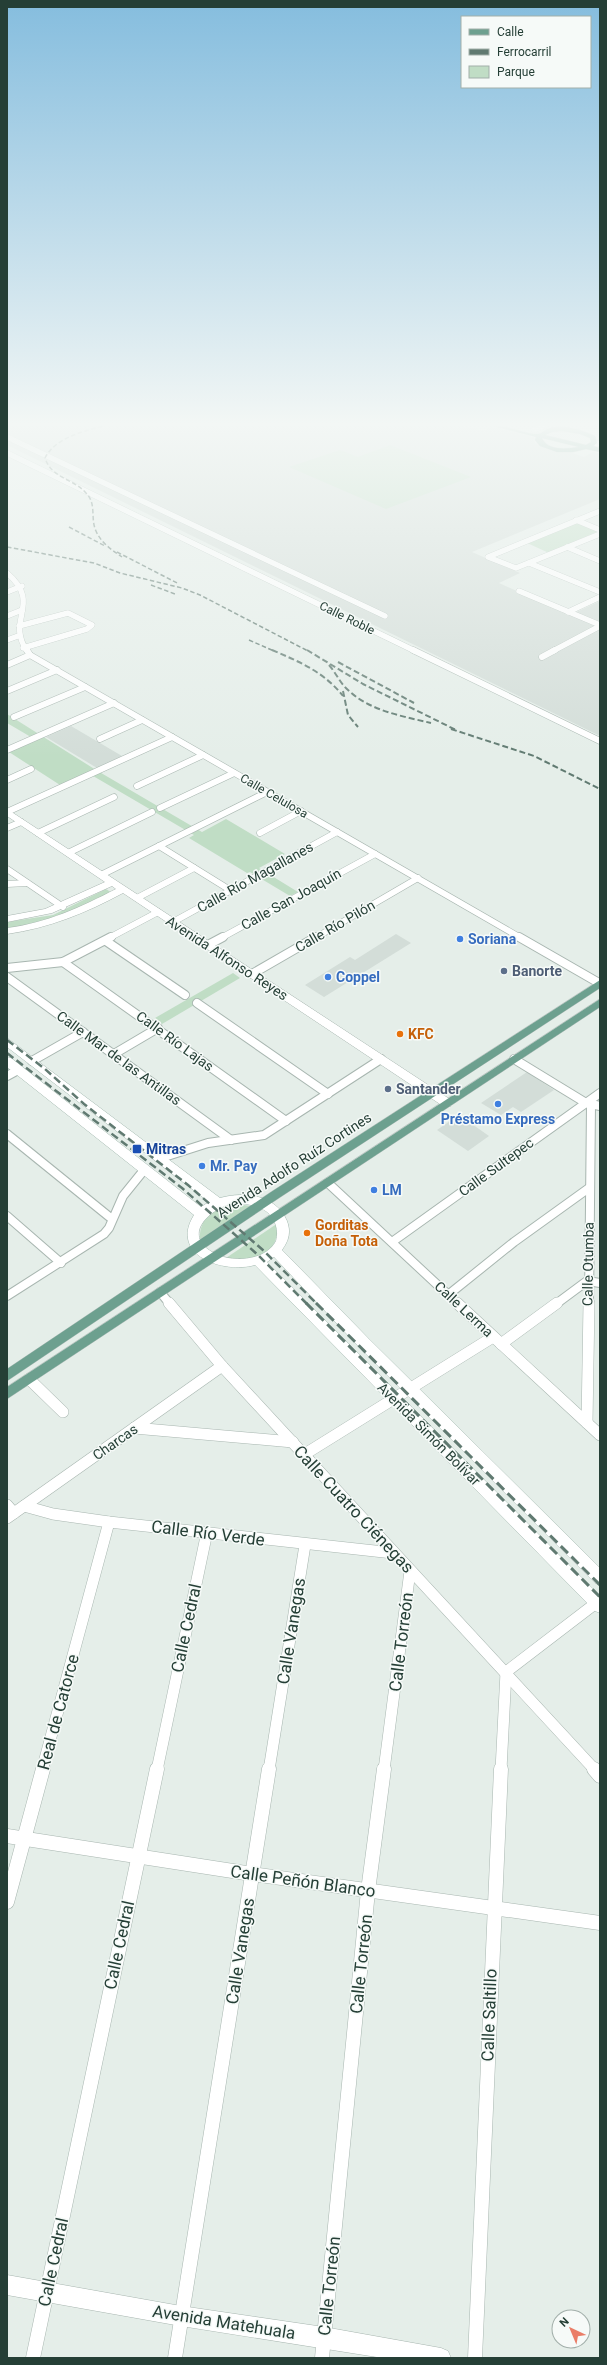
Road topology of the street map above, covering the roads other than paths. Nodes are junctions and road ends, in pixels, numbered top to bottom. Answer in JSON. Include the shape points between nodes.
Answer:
{"nodes":[{"id":1,"x":177,"y":536,"type":"edge"},
{"id":2,"x":217,"y":536,"type":"edge"},
{"id":3,"x":537,"y":536,"type":"edge"},
{"id":4,"x":594,"y":536,"type":"edge"},
{"id":5,"x":566,"y":548,"type":"junction"},
{"id":6,"x":600,"y":561,"type":"edge"},
{"id":7,"x":529,"y":563,"type":"junction"},
{"id":8,"x":7,"y":573,"type":"edge"},
{"id":9,"x":22,"y":586,"type":"junction"},
{"id":10,"x":519,"y":591,"type":"dead end"},
{"id":11,"x":7,"y":592,"type":"edge"},
{"id":12,"x":600,"y":592,"type":"edge"},
{"id":13,"x":600,"y":596,"type":"edge"},
{"id":14,"x":22,"y":610,"type":"junction"},
{"id":15,"x":568,"y":612,"type":"junction"},
{"id":16,"x":7,"y":616,"type":"edge"},
{"id":17,"x":385,"y":616,"type":"dead end"},
{"id":18,"x":19,"y":626,"type":"junction"},
{"id":19,"x":600,"y":626,"type":"edge"},
{"id":20,"x":18,"y":636,"type":"junction"},
{"id":21,"x":7,"y":640,"type":"edge"},
{"id":22,"x":23,"y":648,"type":"junction"},
{"id":23,"x":30,"y":655,"type":"junction"},
{"id":24,"x":542,"y":657,"type":"dead end"},
{"id":25,"x":7,"y":665,"type":"edge"},
{"id":26,"x":56,"y":670,"type":"junction"},
{"id":27,"x":85,"y":687,"type":"junction"},
{"id":28,"x":7,"y":691,"type":"edge"},
{"id":29,"x":114,"y":703,"type":"junction"},
{"id":30,"x":14,"y":717,"type":"dead end"},
{"id":31,"x":142,"y":720,"type":"junction"},
{"id":32,"x":172,"y":737,"type":"junction"},
{"id":33,"x":100,"y":739,"type":"dead end"},
{"id":34,"x":600,"y":741,"type":"edge"},
{"id":35,"x":7,"y":750,"type":"edge"},
{"id":36,"x":202,"y":755,"type":"junction"},
{"id":37,"x":31,"y":769,"type":"dead end"},
{"id":38,"x":234,"y":773,"type":"junction"},
{"id":39,"x":7,"y":780,"type":"edge"},
{"id":40,"x":137,"y":786,"type":"dead end"},
{"id":41,"x":267,"y":792,"type":"junction"},
{"id":42,"x":114,"y":796,"type":"dead end"},
{"id":43,"x":160,"y":808,"type":"dead end"},
{"id":44,"x":301,"y":811,"type":"junction"},
{"id":45,"x":152,"y":812,"type":"dead end"},
{"id":46,"x":8,"y":814,"type":"edge"},
{"id":47,"x":21,"y":822,"type":"junction"},
{"id":48,"x":7,"y":828,"type":"edge"},
{"id":49,"x":337,"y":832,"type":"junction"},
{"id":50,"x":38,"y":833,"type":"junction"},
{"id":51,"x":260,"y":833,"type":"dead end"},
{"id":52,"x":159,"y":846,"type":"junction"},
{"id":53,"x":68,"y":854,"type":"junction"},
{"id":54,"x":375,"y":854,"type":"junction"},
{"id":55,"x":194,"y":868,"type":"junction"},
{"id":56,"x":7,"y":869,"type":"edge"},
{"id":57,"x":102,"y":875,"type":"junction"},
{"id":58,"x":418,"y":878,"type":"junction"},
{"id":59,"x":112,"y":882,"type":"junction"},
{"id":60,"x":27,"y":883,"type":"junction"},
{"id":61,"x":7,"y":884,"type":"edge"},
{"id":62,"x":123,"y":889,"type":"junction"},
{"id":63,"x":230,"y":890,"type":"junction"},
{"id":64,"x":137,"y":898,"type":"junction"},
{"id":65,"x":64,"y":907,"type":"junction"},
{"id":66,"x":158,"y":912,"type":"junction"},
{"id":67,"x":7,"y":919,"type":"edge"},
{"id":68,"x":173,"y":922,"type":"junction"},
{"id":69,"x":7,"y":931,"type":"edge"},
{"id":70,"x":106,"y":941,"type":"junction"},
{"id":71,"x":208,"y":945,"type":"junction"},
{"id":72,"x":63,"y":962,"type":"junction"},
{"id":73,"x":7,"y":968,"type":"edge"},
{"id":74,"x":252,"y":974,"type":"junction"},
{"id":75,"x":7,"y":977,"type":"edge"},
{"id":76,"x":600,"y":983,"type":"edge"},
{"id":77,"x":185,"y":996,"type":"dead end"},
{"id":78,"x":600,"y":1002,"type":"edge"},
{"id":79,"x":197,"y":1003,"type":"dead end"},
{"id":80,"x":158,"y":1028,"type":"junction"},
{"id":81,"x":83,"y":1032,"type":"junction"},
{"id":82,"x":7,"y":1042,"type":"edge"},
{"id":83,"x":114,"y":1054,"type":"junction"},
{"id":84,"x":381,"y":1059,"type":"junction"},
{"id":85,"x":514,"y":1059,"type":"junction"},
{"id":86,"x":7,"y":1061,"type":"edge"},
{"id":87,"x":32,"y":1061,"type":"junction"},
{"id":88,"x":18,"y":1070,"type":"junction"},
{"id":89,"x":7,"y":1076,"type":"edge"},
{"id":90,"x":431,"y":1093,"type":"junction"},
{"id":91,"x":600,"y":1093,"type":"edge"},
{"id":92,"x":328,"y":1094,"type":"junction"},
{"id":93,"x":447,"y":1103,"type":"junction"},
{"id":94,"x":592,"y":1104,"type":"edge"},
{"id":95,"x":286,"y":1121,"type":"junction"},
{"id":96,"x":7,"y":1134,"type":"edge"},
{"id":97,"x":231,"y":1140,"type":"junction"},
{"id":98,"x":161,"y":1158,"type":"junction"},
{"id":99,"x":144,"y":1170,"type":"junction"},
{"id":100,"x":328,"y":1183,"type":"junction"},
{"id":101,"x":589,"y":1188,"type":"junction"},
{"id":102,"x":218,"y":1203,"type":"junction"},
{"id":103,"x":263,"y":1204,"type":"junction"},
{"id":104,"x":201,"y":1214,"type":"junction"},
{"id":105,"x":277,"y":1214,"type":"junction"},
{"id":106,"x":7,"y":1216,"type":"edge"},
{"id":107,"x":112,"y":1219,"type":"junction"},
{"id":108,"x":392,"y":1242,"type":"junction"},
{"id":109,"x":198,"y":1247,"type":"junction"},
{"id":110,"x":275,"y":1250,"type":"junction"},
{"id":111,"x":210,"y":1259,"type":"junction"},
{"id":112,"x":180,"y":1260,"type":"junction"},
{"id":113,"x":258,"y":1261,"type":"junction"},
{"id":114,"x":60,"y":1263,"type":"junction"},
{"id":115,"x":191,"y":1272,"type":"junction"},
{"id":116,"x":587,"y":1281,"type":"junction"},
{"id":117,"x":600,"y":1283,"type":"edge"},
{"id":118,"x":160,"y":1292,"type":"junction"},
{"id":119,"x":448,"y":1295,"type":"junction"},
{"id":120,"x":7,"y":1296,"type":"edge"},
{"id":121,"x":493,"y":1336,"type":"junction"},
{"id":122,"x":501,"y":1344,"type":"junction"},
{"id":123,"x":222,"y":1366,"type":"junction"},
{"id":124,"x":7,"y":1376,"type":"edge"},
{"id":125,"x":30,"y":1379,"type":"junction"},
{"id":126,"x":410,"y":1389,"type":"junction"},
{"id":127,"x":7,"y":1394,"type":"edge"},
{"id":128,"x":394,"y":1399,"type":"junction"},
{"id":129,"x":63,"y":1412,"type":"dead end"},
{"id":130,"x":587,"y":1423,"type":"junction"},
{"id":131,"x":134,"y":1428,"type":"junction"},
{"id":132,"x":600,"y":1435,"type":"edge"},
{"id":133,"x":293,"y":1442,"type":"junction"},
{"id":134,"x":305,"y":1454,"type":"junction"},
{"id":135,"x":24,"y":1506,"type":"junction"},
{"id":136,"x":9,"y":1512,"type":"edge"},
{"id":137,"x":109,"y":1522,"type":"junction"},
{"id":138,"x":207,"y":1532,"type":"junction"},
{"id":139,"x":305,"y":1545,"type":"junction"},
{"id":140,"x":393,"y":1553,"type":"junction"},
{"id":141,"x":410,"y":1571,"type":"junction"},
{"id":142,"x":600,"y":1578,"type":"edge"},
{"id":143,"x":599,"y":1603,"type":"edge"},
{"id":144,"x":506,"y":1672,"type":"junction"},
{"id":145,"x":600,"y":1776,"type":"edge"},
{"id":146,"x":7,"y":1836,"type":"edge"},
{"id":147,"x":23,"y":1838,"type":"junction"},
{"id":148,"x":137,"y":1856,"type":"junction"},
{"id":149,"x":252,"y":1874,"type":"junction"},
{"id":150,"x":368,"y":1891,"type":"junction"},
{"id":151,"x":7,"y":1902,"type":"edge"},
{"id":152,"x":493,"y":1906,"type":"junction"},
{"id":153,"x":600,"y":1923,"type":"edge"},
{"id":154,"x":7,"y":2284,"type":"edge"},
{"id":155,"x":46,"y":2291,"type":"junction"},
{"id":156,"x":181,"y":2316,"type":"junction"},
{"id":157,"x":324,"y":2337,"type":"junction"},
{"id":158,"x":33,"y":2358,"type":"edge"},
{"id":159,"x":175,"y":2358,"type":"edge"},
{"id":160,"x":322,"y":2358,"type":"edge"},
{"id":161,"x":441,"y":2358,"type":"edge"},
{"id":162,"x":475,"y":2358,"type":"edge"}],
"edges":[{"from":1,"to":34,"type":"street","name":"Calle Roble"},
{"from":2,"to":17,"type":"street"},
{"from":3,"to":7,"type":"street","via":[[488,557],[509,567],[516,568]]},
{"from":4,"to":5,"type":"street"},
{"from":5,"to":6,"type":"street"},
{"from":5,"to":7,"type":"street"},
{"from":7,"to":12,"type":"street"},
{"from":8,"to":9,"type":"street"},
{"from":9,"to":11,"type":"street"},
{"from":9,"to":14,"type":"street","name":"Calle Celulosa"},
{"from":10,"to":15,"type":"street"},
{"from":13,"to":15,"type":"street"},
{"from":14,"to":16,"type":"street"},
{"from":14,"to":18,"type":"street","name":"Calle Celulosa"},
{"from":15,"to":19,"type":"street"},
{"from":18,"to":20,"type":"street","name":"Calle Celulosa"},
{"from":18,"to":22,"type":"street","via":[[68,613],[92,626]]},
{"from":19,"to":24,"type":"street"},
{"from":20,"to":21,"type":"street"},
{"from":20,"to":22,"type":"street","name":"Calle Celulosa"},
{"from":22,"to":23,"type":"street","name":"Calle Celulosa"},
{"from":23,"to":25,"type":"street"},
{"from":23,"to":26,"type":"street","name":"Calle Celulosa"},
{"from":26,"to":27,"type":"street","name":"Calle Celulosa"},
{"from":26,"to":28,"type":"street"},
{"from":27,"to":29,"type":"street","name":"Calle Celulosa"},
{"from":27,"to":30,"type":"street"},
{"from":29,"to":31,"type":"street","name":"Calle Celulosa"},
{"from":29,"to":35,"type":"street"},
{"from":31,"to":32,"type":"street","name":"Calle Celulosa"},
{"from":31,"to":33,"type":"street"},
{"from":32,"to":36,"type":"street","name":"Calle Celulosa"},
{"from":32,"to":46,"type":"street"},
{"from":36,"to":38,"type":"street","name":"Calle Celulosa"},
{"from":36,"to":40,"type":"street"},
{"from":37,"to":39,"type":"street"},
{"from":38,"to":41,"type":"street","name":"Calle Celulosa"},
{"from":38,"to":43,"type":"street"},
{"from":41,"to":44,"type":"street","name":"Calle Celulosa"},
{"from":41,"to":52,"type":"street"},
{"from":42,"to":50,"type":"street"},
{"from":44,"to":49,"type":"street","name":"Calle Celulosa"},
{"from":44,"to":51,"type":"street"},
{"from":45,"to":53,"type":"street"},
{"from":46,"to":47,"type":"main road","name":"Avenida Alfonso Reyes"},
{"from":47,"to":48,"type":"street"},
{"from":47,"to":50,"type":"main road","name":"Avenida Alfonso Reyes"},
{"from":49,"to":54,"type":"street","name":"Calle Celulosa"},
{"from":49,"to":63,"type":"street","name":"Calle Río Magallanes"},
{"from":50,"to":53,"type":"main road","name":"Avenida Alfonso Reyes"},
{"from":52,"to":55,"type":"street"},
{"from":52,"to":57,"type":"street"},
{"from":53,"to":57,"type":"main road","name":"Avenida Alfonso Reyes"},
{"from":54,"to":58,"type":"street","name":"Calle Celulosa"},
{"from":54,"to":71,"type":"street","name":"Calle San Joaquín"},
{"from":55,"to":63,"type":"street"},
{"from":55,"to":64,"type":"street"},
{"from":56,"to":60,"type":"street"},
{"from":57,"to":59,"type":"main road","name":"Avenida Alfonso Reyes"},
{"from":58,"to":74,"type":"street","name":"Calle Río Pilón"},
{"from":58,"to":76,"type":"street","name":"Calle Celulosa"},
{"from":59,"to":62,"type":"main road","name":"Avenida Alfonso Reyes"},
{"from":59,"to":65,"type":"main road"},
{"from":60,"to":61,"type":"street"},
{"from":60,"to":65,"type":"street"},
{"from":62,"to":64,"type":"main road","name":"Avenida Alfonso Reyes"},
{"from":62,"to":69,"type":"main road","via":[[64,918],[39,926]]},
{"from":63,"to":68,"type":"street","name":"Calle Río Magallanes"},
{"from":64,"to":66,"type":"main road","name":"Avenida Alfonso Reyes"},
{"from":65,"to":67,"type":"main road","via":[[27,918]]},
{"from":66,"to":68,"type":"main road","name":"Avenida Alfonso Reyes"},
{"from":66,"to":70,"type":"street"},
{"from":68,"to":71,"type":"main road","name":"Avenida Alfonso Reyes"},
{"from":70,"to":72,"type":"street"},
{"from":70,"to":77,"type":"street"},
{"from":71,"to":74,"type":"main road","name":"Avenida Alfonso Reyes"},
{"from":72,"to":73,"type":"street"},
{"from":72,"to":80,"type":"street","name":"Calle Río Lajas"},
{"from":74,"to":84,"type":"main road","name":"Avenida Alfonso Reyes"},
{"from":75,"to":81,"type":"street","name":"Calle Mar de las Antillas"},
{"from":76,"to":90,"type":"main road","name":"Avenida Adolfo Ruíz Cortines"},
{"from":78,"to":85,"type":"main road"},
{"from":79,"to":92,"type":"street"},
{"from":80,"to":83,"type":"street"},
{"from":80,"to":95,"type":"street","name":"Calle Río Lajas"},
{"from":81,"to":83,"type":"street","name":"Calle Mar de las Antillas"},
{"from":81,"to":87,"type":"street"},
{"from":82,"to":87,"type":"main road"},
{"from":83,"to":97,"type":"street","name":"Calle Mar de las Antillas"},
{"from":84,"to":90,"type":"main road","name":"Avenida Alfonso Reyes"},
{"from":84,"to":92,"type":"street"},
{"from":85,"to":93,"type":"main road"},
{"from":85,"to":94,"type":"street"},
{"from":86,"to":88,"type":"main road"},
{"from":87,"to":98,"type":"main road"},
{"from":88,"to":89,"type":"street"},
{"from":88,"to":99,"type":"main road"},
{"from":90,"to":93,"type":"main road","name":"Avenida Alfonso Reyes"},
{"from":90,"to":103,"type":"main road","name":"Avenida Adolfo Ruíz Cortines"},
{"from":91,"to":94,"type":"street","name":"Calle Sultepec"},
{"from":92,"to":95,"type":"street"},
{"from":93,"to":100,"type":"main road"},
{"from":94,"to":101,"type":"street","name":"Calle Otumba"},
{"from":94,"to":108,"type":"street","name":"Calle Sultepec"},
{"from":95,"to":97,"type":"street","via":[[264,1135]]},
{"from":96,"to":107,"type":"street"},
{"from":97,"to":98,"type":"street","via":[[191,1147]]},
{"from":98,"to":102,"type":"main road"},
{"from":99,"to":104,"type":"main road"},
{"from":99,"to":107,"type":"street","via":[[123,1196]]},
{"from":100,"to":105,"type":"main road"},
{"from":100,"to":108,"type":"street","name":"Calle Lerma"},
{"from":101,"to":116,"type":"street","name":"Calle Otumba"},
{"from":101,"to":119,"type":"street","via":[[514,1242]]},
{"from":102,"to":103,"type":"main road","via":[[244,1199]]},
{"from":102,"to":104,"type":"main road"},
{"from":103,"to":105,"type":"main road"},
{"from":103,"to":109,"type":"main road","name":"Avenida Adolfo Ruíz Cortines"},
{"from":104,"to":109,"type":"main road","via":[[193,1230]]},
{"from":105,"to":110,"type":"main road","via":[[284,1227],[282,1241]]},
{"from":105,"to":111,"type":"main road"},
{"from":106,"to":114,"type":"street"},
{"from":107,"to":114,"type":"street","via":[[104,1234]]},
{"from":108,"to":119,"type":"street","name":"Calle Lerma"},
{"from":109,"to":111,"type":"main road"},
{"from":109,"to":112,"type":"main road","name":"Avenida Adolfo Ruíz Cortines"},
{"from":110,"to":113,"type":"main road"},
{"from":110,"to":126,"type":"main road","name":"Avenida Simón Bolívar"},
{"from":111,"to":113,"type":"main road","via":[[233,1265]]},
{"from":111,"to":115,"type":"main road"},
{"from":112,"to":115,"type":"main road","via":[[192,1263]]},
{"from":112,"to":124,"type":"main road","name":"Avenida Adolfo Ruíz Cortines"},
{"from":113,"to":128,"type":"main road","name":"Avenida Simón Bolívar"},
{"from":114,"to":120,"type":"street"},
{"from":115,"to":118,"type":"main road"},
{"from":116,"to":117,"type":"street"},
{"from":116,"to":122,"type":"street"},
{"from":116,"to":130,"type":"street","name":"Calle Otumba"},
{"from":118,"to":123,"type":"street","name":"Calle Cuatro Ciénegas"},
{"from":118,"to":125,"type":"main road"},
{"from":119,"to":121,"type":"street","name":"Calle Lerma"},
{"from":121,"to":122,"type":"street","name":"Calle Lerma"},
{"from":121,"to":126,"type":"street"},
{"from":122,"to":130,"type":"street","name":"Calle Lerma"},
{"from":123,"to":131,"type":"street","name":"Charcas"},
{"from":123,"to":133,"type":"street","name":"Calle Cuatro Ciénegas"},
{"from":125,"to":127,"type":"main road"},
{"from":125,"to":129,"type":"street"},
{"from":126,"to":128,"type":"street"},
{"from":126,"to":142,"type":"main road","name":"Avenida Simón Bolívar"},
{"from":128,"to":134,"type":"street"},
{"from":128,"to":143,"type":"main road","name":"Avenida Simón Bolívar"},
{"from":130,"to":132,"type":"street","name":"Calle Lerma"},
{"from":131,"to":133,"type":"street"},
{"from":131,"to":135,"type":"street","name":"Charcas"},
{"from":133,"to":134,"type":"street","name":"Calle Cuatro Ciénegas"},
{"from":134,"to":140,"type":"street","name":"Calle Cuatro Ciénegas"},
{"from":135,"to":136,"type":"street","name":"Charcas"},
{"from":135,"to":137,"type":"street","name":"Calle Río Verde","via":[[53,1514]]},
{"from":137,"to":138,"type":"street","name":"Calle Río Verde"},
{"from":137,"to":147,"type":"street","name":"Real de Catorce"},
{"from":138,"to":139,"type":"street","name":"Calle Río Verde"},
{"from":138,"to":148,"type":"street","name":"Calle Cedral"},
{"from":139,"to":140,"type":"street","name":"Calle Río Verde"},
{"from":139,"to":149,"type":"street","name":"Calle Vanegas"},
{"from":140,"to":141,"type":"street","name":"Calle Cuatro Ciénegas"},
{"from":141,"to":144,"type":"street","name":"Calle Cuatro Ciénegas"},
{"from":141,"to":150,"type":"street","name":"Calle Torreón"},
{"from":143,"to":144,"type":"street"},
{"from":144,"to":145,"type":"street","name":"Calle Cuatro Ciénegas"},
{"from":144,"to":152,"type":"street","name":"Calle Saltillo"},
{"from":146,"to":147,"type":"street","name":"Calle Peñón Blanco"},
{"from":147,"to":148,"type":"street","name":"Calle Peñón Blanco"},
{"from":147,"to":151,"type":"street","name":"Real de Catorce"},
{"from":148,"to":149,"type":"street","name":"Calle Peñón Blanco"},
{"from":148,"to":155,"type":"street","name":"Calle Cedral"},
{"from":149,"to":150,"type":"street","name":"Calle Peñón Blanco"},
{"from":149,"to":156,"type":"street","name":"Calle Vanegas"},
{"from":150,"to":152,"type":"street","name":"Calle Peñón Blanco"},
{"from":150,"to":157,"type":"street","name":"Calle Torreón"},
{"from":152,"to":153,"type":"street","name":"Calle Peñón Blanco"},
{"from":152,"to":162,"type":"street","name":"Calle Saltillo"},
{"from":154,"to":155,"type":"main road","name":"Avenida Matehuala"},
{"from":155,"to":156,"type":"main road","name":"Avenida Matehuala"},
{"from":155,"to":158,"type":"street","name":"Calle Cedral"},
{"from":156,"to":157,"type":"main road","name":"Avenida Matehuala"},
{"from":156,"to":159,"type":"street","name":"Calle Vanegas"},
{"from":157,"to":160,"type":"street","name":"Calle Torreón"},
{"from":157,"to":161,"type":"main road","name":"Avenida Matehuala"}]}
